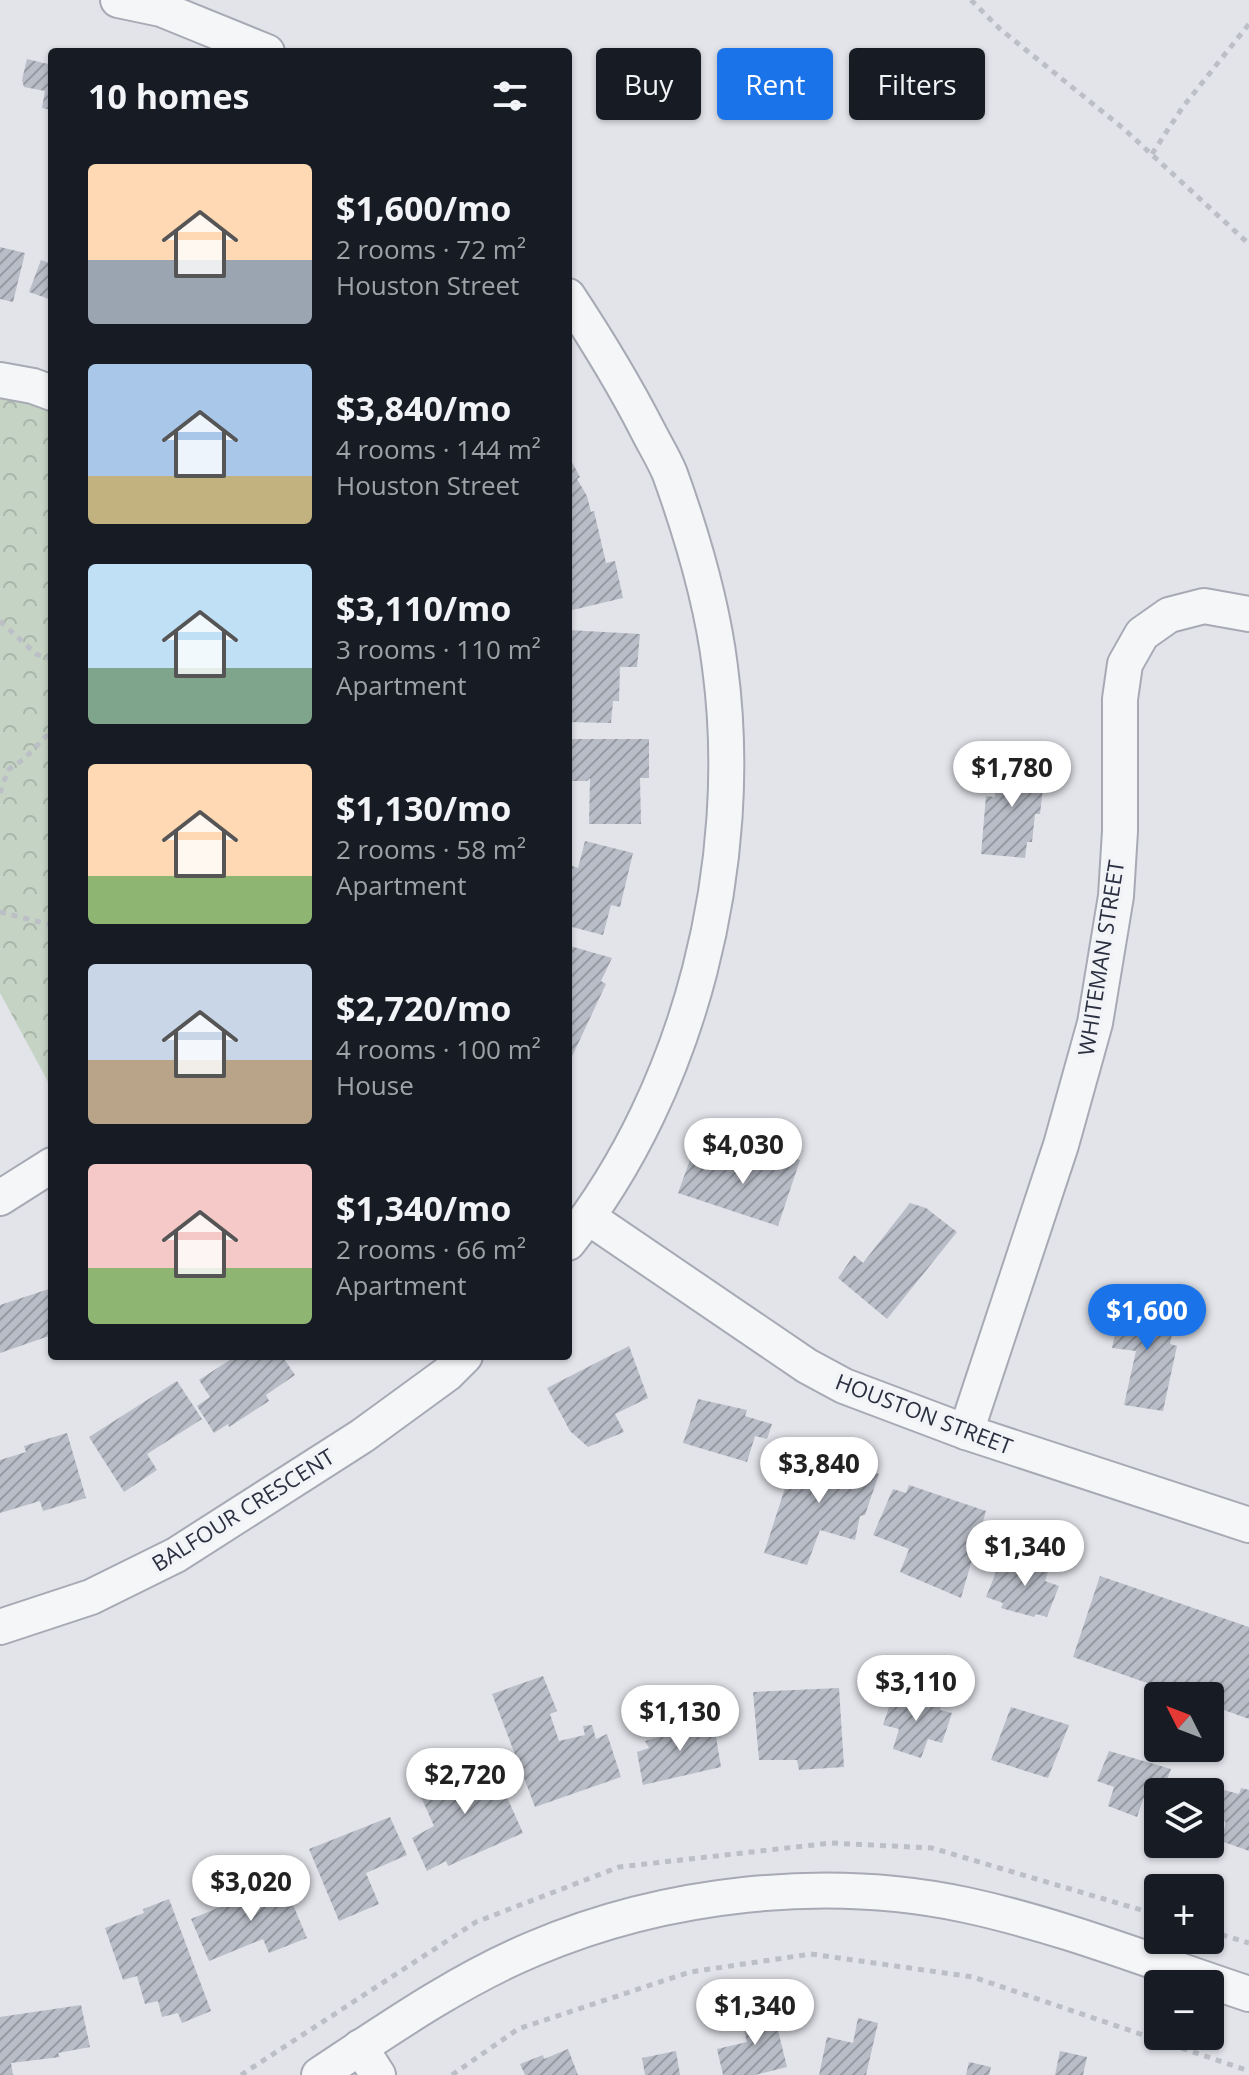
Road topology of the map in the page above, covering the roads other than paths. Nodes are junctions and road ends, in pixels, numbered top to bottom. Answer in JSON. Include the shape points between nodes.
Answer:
{"nodes":[{"id":1,"x":118,"y":0,"type":"edge"},
{"id":2,"x":257,"y":48,"type":"edge"},
{"id":3,"x":572,"y":302,"type":"edge"},
{"id":4,"x":0,"y":380,"type":"edge"},
{"id":5,"x":48,"y":392,"type":"edge"},
{"id":6,"x":1249,"y":614,"type":"edge"},
{"id":7,"x":48,"y":1168,"type":"edge"},
{"id":8,"x":0,"y":1198,"type":"edge"},
{"id":9,"x":578,"y":1230,"type":"edge"},
{"id":10,"x":461,"y":1360,"type":"edge"},
{"id":11,"x":966,"y":1432,"type":"junction"},
{"id":12,"x":1249,"y":1525,"type":"edge"},
{"id":13,"x":0,"y":1627,"type":"edge"},
{"id":14,"x":1249,"y":1994,"type":"edge"},
{"id":15,"x":369,"y":2061,"type":"edge"},
{"id":16,"x":319,"y":2075,"type":"edge"}],
"edges":[{"from":1,"to":2,"type":"street","via":[[161,9]]},
{"from":3,"to":9,"type":"street","via":[[620,375],[669,472],[701,573],[720,667],[726,762],[715,902],[696,991],[653,1103]]},
{"from":4,"to":5,"type":"street"},
{"from":6,"to":11,"type":"street","name":"WHITEMAN STREET","via":[[1204,606],[1169,615],[1142,634],[1125,664],[1116,896],[1095,1023],[1061,1145]]},
{"from":7,"to":8,"type":"street"},
{"from":9,"to":11,"type":"street","name":"HOUSTON STREET","via":[[844,1386]]},
{"from":10,"to":13,"type":"street","name":"BALFOUR CRESCENT","via":[[362,1436],[176,1555],[91,1597]]},
{"from":11,"to":12,"type":"street","name":"HOUSTON STREET"},
{"from":14,"to":15,"type":"street","via":[[1042,1925],[964,1905],[874,1893],[790,1892],[657,1910],[532,1949],[458,1986]]},
{"from":15,"to":16,"type":"street"}]}
